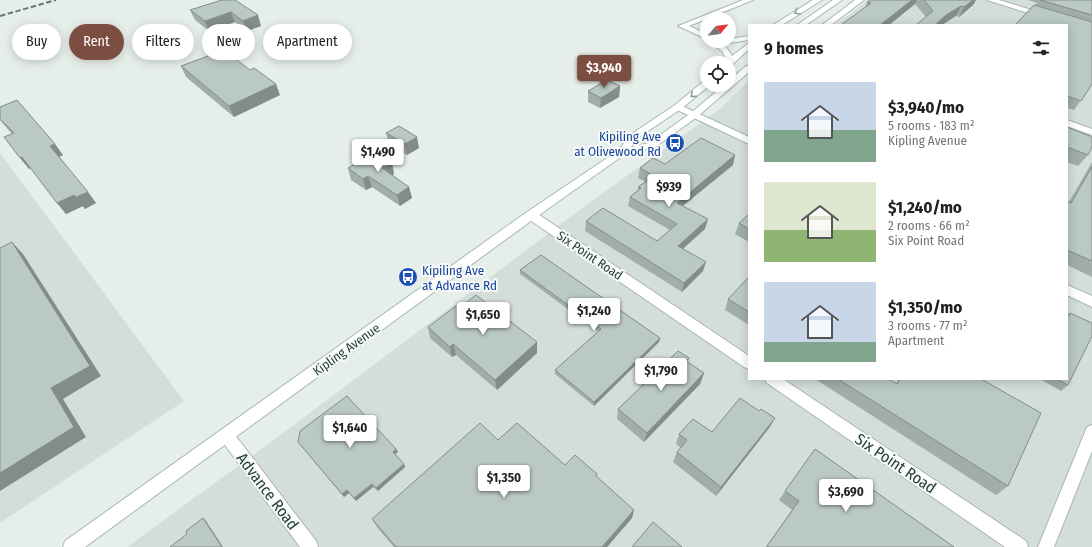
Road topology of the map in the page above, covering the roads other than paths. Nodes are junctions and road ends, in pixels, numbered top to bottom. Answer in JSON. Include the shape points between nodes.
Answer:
{"nodes":[{"id":1,"x":749,"y":0,"type":"edge"},
{"id":2,"x":818,"y":0,"type":"edge"},
{"id":3,"x":838,"y":0,"type":"edge"},
{"id":4,"x":860,"y":0,"type":"edge"},
{"id":5,"x":991,"y":0,"type":"edge"},
{"id":6,"x":718,"y":12,"type":"edge"},
{"id":7,"x":1051,"y":17,"type":"edge"},
{"id":8,"x":700,"y":19,"type":"edge"},
{"id":9,"x":779,"y":24,"type":"edge"},
{"id":10,"x":802,"y":24,"type":"edge"},
{"id":11,"x":827,"y":24,"type":"edge"},
{"id":12,"x":700,"y":34,"type":"edge"},
{"id":13,"x":748,"y":38,"type":"edge"},
{"id":14,"x":736,"y":40,"type":"edge"},
{"id":15,"x":748,"y":46,"type":"edge"},
{"id":16,"x":722,"y":48,"type":"edge"},
{"id":17,"x":728,"y":56,"type":"edge"},
{"id":18,"x":736,"y":57,"type":"edge"},
{"id":19,"x":748,"y":69,"type":"edge"},
{"id":20,"x":700,"y":89,"type":"edge"},
{"id":21,"x":678,"y":107,"type":"junction"},
{"id":22,"x":694,"y":115,"type":"junction"},
{"id":23,"x":1068,"y":123,"type":"edge"},
{"id":24,"x":1092,"y":132,"type":"edge"},
{"id":25,"x":748,"y":141,"type":"edge"},
{"id":26,"x":622,"y":152,"type":"junction"},
{"id":27,"x":531,"y":215,"type":"junction"},
{"id":28,"x":1068,"y":290,"type":"edge"},
{"id":29,"x":1092,"y":302,"type":"edge"},
{"id":30,"x":748,"y":362,"type":"edge"},
{"id":31,"x":773,"y":380,"type":"edge"},
{"id":32,"x":1092,"y":432,"type":"edge"},
{"id":33,"x":226,"y":436,"type":"junction"},
{"id":34,"x":72,"y":547,"type":"edge"},
{"id":35,"x":310,"y":547,"type":"edge"},
{"id":36,"x":1020,"y":547,"type":"edge"},
{"id":37,"x":1046,"y":547,"type":"edge"}],
"edges":[{"from":1,"to":6,"type":"main road"},
{"from":2,"to":9,"type":"main road","one_way":true},
{"from":3,"to":10,"type":"main road"},
{"from":4,"to":11,"type":"main road"},
{"from":5,"to":7,"type":"main road"},
{"from":8,"to":12,"type":"main road","via":[[682,26]]},
{"from":13,"to":14,"type":"main road"},
{"from":15,"to":18,"type":"main road"},
{"from":16,"to":17,"type":"main road"},
{"from":19,"to":22,"type":"main road","name":"Kipling Avenue"},
{"from":20,"to":21,"type":"main road","name":"Kipling Avenue","one_way":true},
{"from":21,"to":22,"type":"main road"},
{"from":21,"to":26,"type":"main road","name":"Kipling Avenue","via":[[633,137]]},
{"from":22,"to":25,"type":"main road"},
{"from":22,"to":26,"type":"main road","name":"Kipling Avenue","via":[[652,145]]},
{"from":23,"to":24,"type":"main road"},
{"from":26,"to":27,"type":"main road","name":"Kipling Avenue"},
{"from":27,"to":30,"type":"main road","name":"Six Point Road"},
{"from":27,"to":33,"type":"main road","name":"Kipling Avenue"},
{"from":28,"to":29,"type":"main road"},
{"from":31,"to":36,"type":"main road","name":"Six Point Road"},
{"from":32,"to":37,"type":"main road"},
{"from":33,"to":34,"type":"main road","name":"Kipling Avenue"},
{"from":33,"to":35,"type":"main road","name":"Advance Road"}]}
